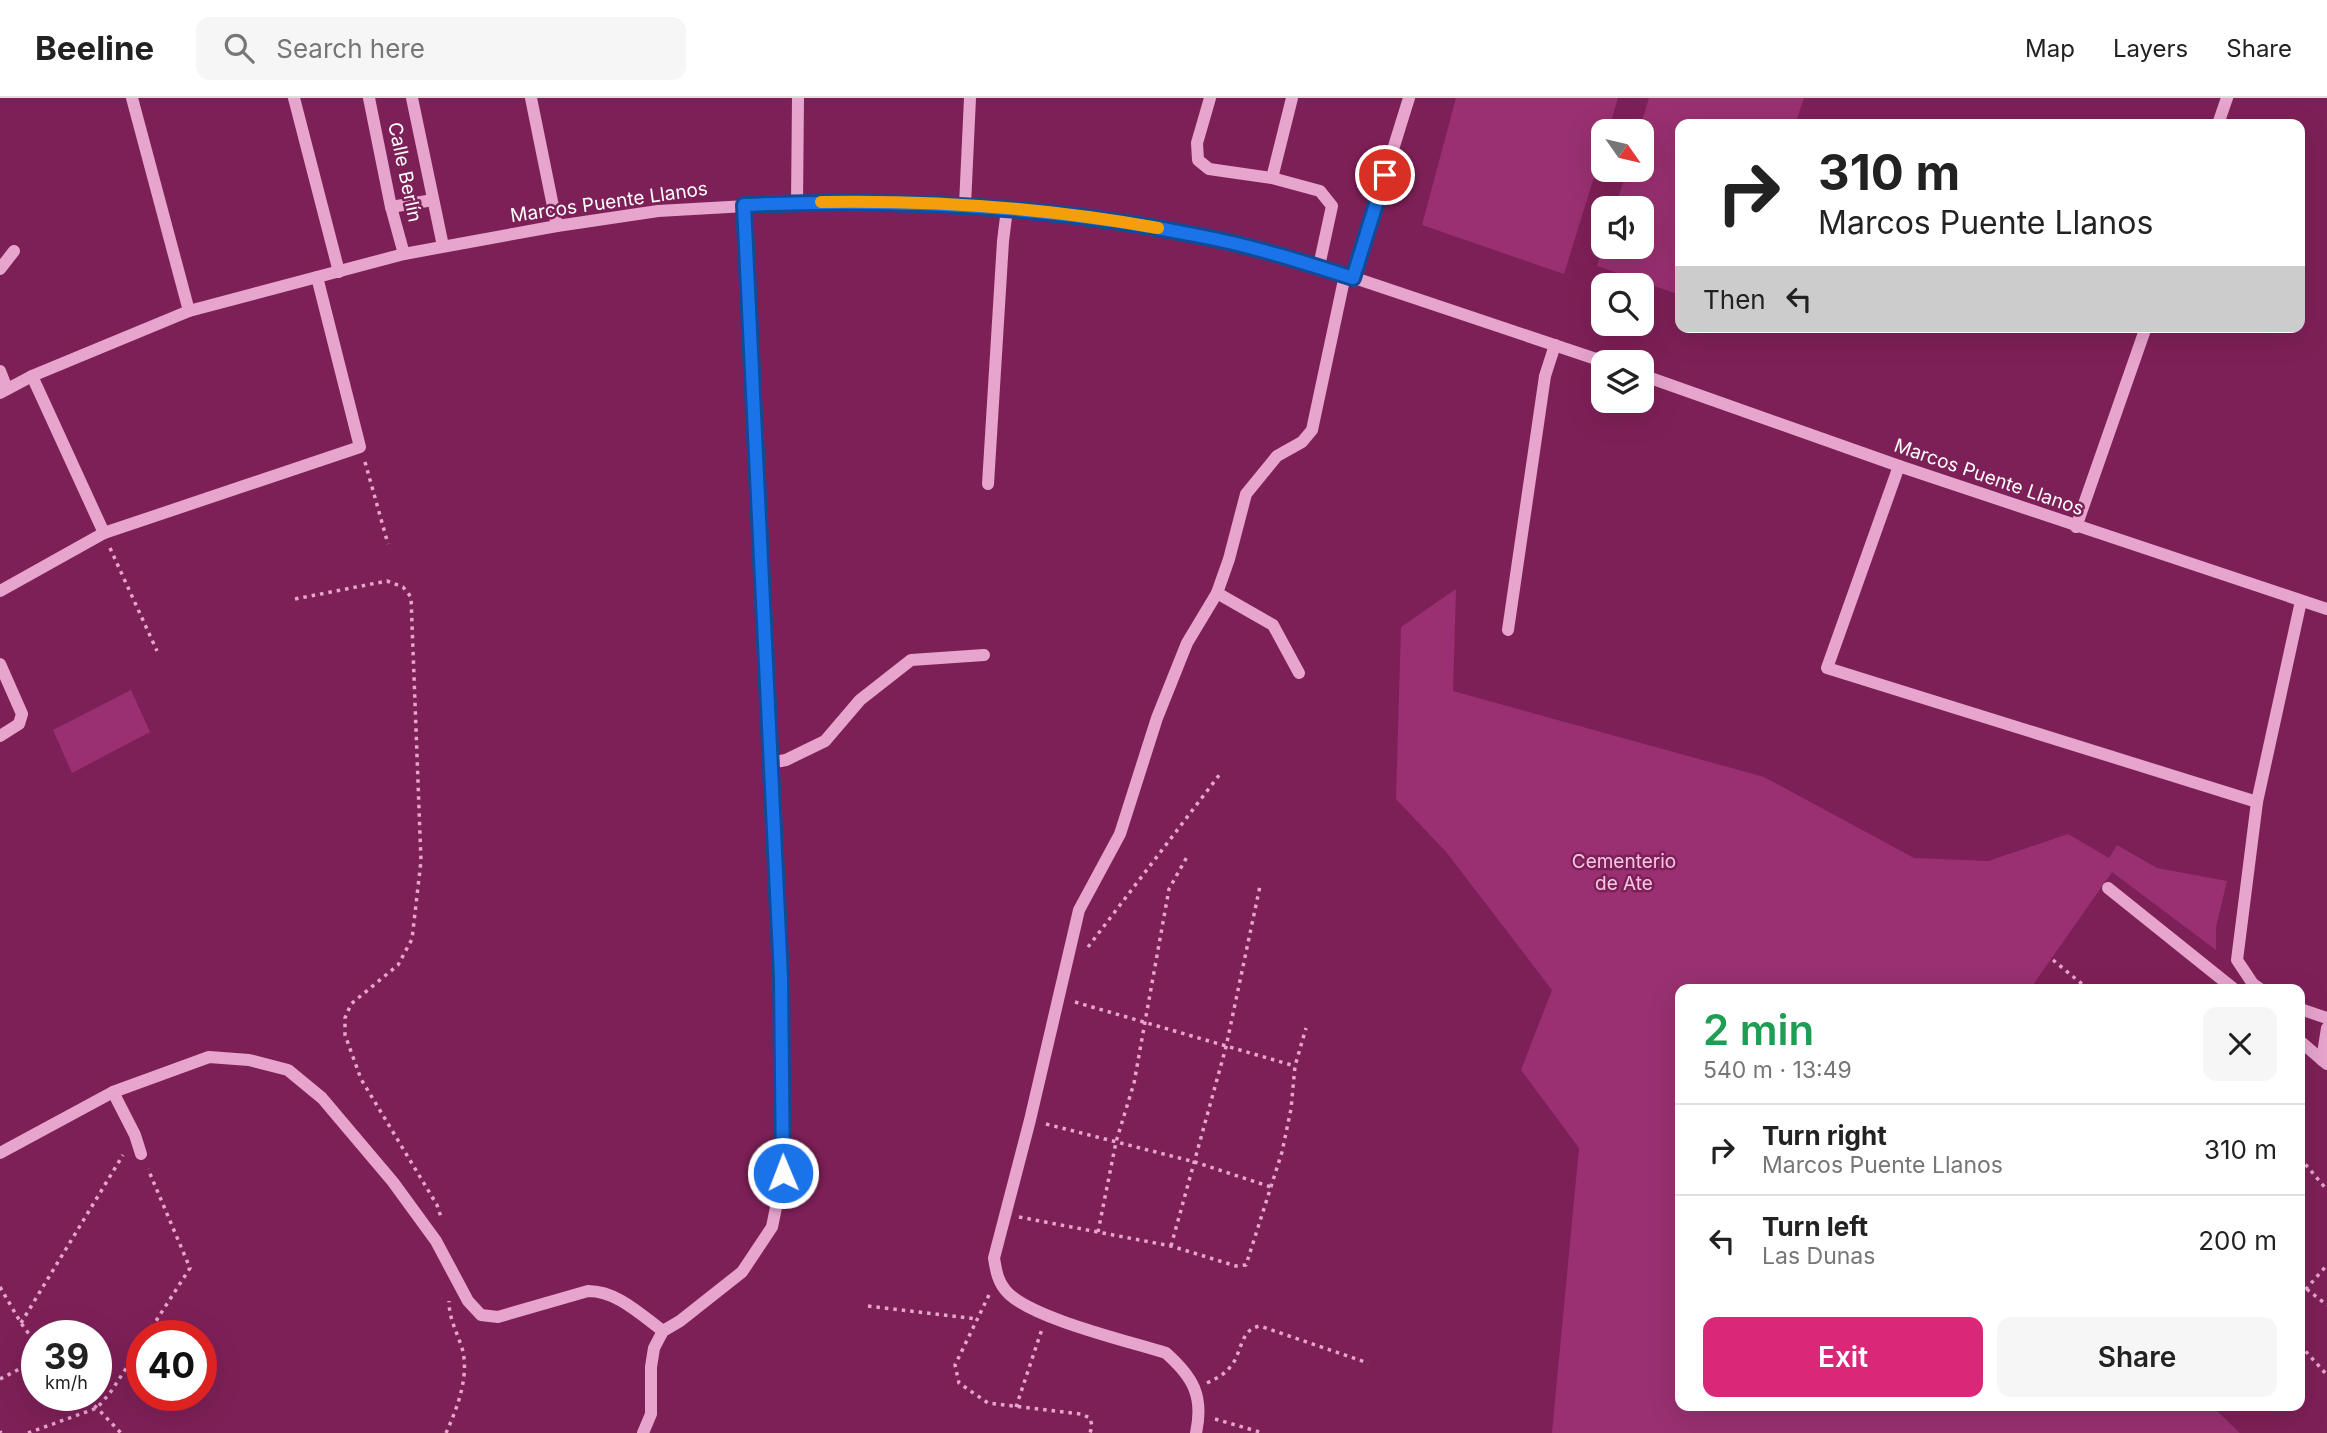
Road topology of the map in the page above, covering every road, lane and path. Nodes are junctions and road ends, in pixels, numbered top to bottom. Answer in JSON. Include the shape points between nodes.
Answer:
{"nodes":[{"id":1,"x":132,"y":98,"type":"edge"},
{"id":2,"x":294,"y":98,"type":"edge"},
{"id":3,"x":369,"y":98,"type":"edge"},
{"id":4,"x":412,"y":98,"type":"edge"},
{"id":5,"x":531,"y":98,"type":"edge"},
{"id":6,"x":798,"y":98,"type":"edge"},
{"id":7,"x":970,"y":98,"type":"edge"},
{"id":8,"x":1210,"y":98,"type":"edge"},
{"id":9,"x":1292,"y":98,"type":"edge"},
{"id":10,"x":1409,"y":98,"type":"edge"},
{"id":11,"x":2227,"y":98,"type":"edge"},
{"id":12,"x":2220,"y":119,"type":"edge"},
{"id":13,"x":1272,"y":178,"type":"junction"},
{"id":14,"x":433,"y":200,"type":"junction"},
{"id":15,"x":797,"y":203,"type":"junction"},
{"id":16,"x":744,"y":205,"type":"junction"},
{"id":17,"x":965,"y":205,"type":"junction"},
{"id":18,"x":391,"y":207,"type":"junction"},
{"id":19,"x":1007,"y":209,"type":"junction"},
{"id":20,"x":557,"y":226,"type":"junction"},
{"id":21,"x":443,"y":246,"type":"junction"},
{"id":22,"x":14,"y":251,"type":"dead end"},
{"id":23,"x":404,"y":254,"type":"junction"},
{"id":24,"x":1320,"y":266,"type":"junction"},
{"id":25,"x":0,"y":269,"type":"edge"},
{"id":26,"x":339,"y":272,"type":"junction"},
{"id":27,"x":317,"y":277,"type":"junction"},
{"id":28,"x":1349,"y":277,"type":"junction"},
{"id":29,"x":189,"y":311,"type":"junction"},
{"id":30,"x":2144,"y":333,"type":"edge"},
{"id":31,"x":1555,"y":345,"type":"junction"},
{"id":32,"x":1591,"y":357,"type":"edge"},
{"id":33,"x":0,"y":371,"type":"edge"},
{"id":34,"x":32,"y":376,"type":"junction"},
{"id":35,"x":1654,"y":379,"type":"edge"},
{"id":36,"x":4,"y":391,"type":"edge"},
{"id":37,"x":360,"y":447,"type":"junction"},
{"id":38,"x":1899,"y":466,"type":"junction"},
{"id":39,"x":988,"y":484,"type":"dead end"},
{"id":40,"x":2076,"y":527,"type":"junction"},
{"id":41,"x":104,"y":533,"type":"junction"},
{"id":42,"x":388,"y":544,"type":"dead end"},
{"id":43,"x":0,"y":591,"type":"edge"},
{"id":44,"x":1217,"y":593,"type":"junction"},
{"id":45,"x":295,"y":599,"type":"dead end"},
{"id":46,"x":2301,"y":601,"type":"junction"},
{"id":47,"x":2327,"y":609,"type":"edge"},
{"id":48,"x":1508,"y":630,"type":"dead end"},
{"id":49,"x":158,"y":651,"type":"dead end"},
{"id":50,"x":984,"y":655,"type":"dead end"},
{"id":51,"x":0,"y":664,"type":"edge"},
{"id":52,"x":1299,"y":673,"type":"dead end"},
{"id":53,"x":0,"y":736,"type":"edge"},
{"id":54,"x":769,"y":763,"type":"junction"},
{"id":55,"x":1220,"y":774,"type":"dead end"},
{"id":56,"x":2257,"y":802,"type":"junction"},
{"id":57,"x":1188,"y":855,"type":"dead end"},
{"id":58,"x":1260,"y":887,"type":"dead end"},
{"id":59,"x":2108,"y":888,"type":"dead end"},
{"id":60,"x":2053,"y":960,"type":"dead end"},
{"id":61,"x":1067,"y":968,"type":"junction"},
{"id":62,"x":2082,"y":984,"type":"edge"},
{"id":63,"x":2228,"y":984,"type":"edge"},
{"id":64,"x":2253,"y":984,"type":"edge"},
{"id":65,"x":1059,"y":998,"type":"junction"},
{"id":66,"x":2305,"y":1011,"type":"edge"},
{"id":67,"x":2327,"y":1018,"type":"edge"},
{"id":68,"x":1146,"y":1023,"type":"junction"},
{"id":69,"x":1306,"y":1028,"type":"dead end"},
{"id":70,"x":2327,"y":1028,"type":"edge"},
{"id":71,"x":2305,"y":1045,"type":"edge"},
{"id":72,"x":1226,"y":1047,"type":"junction"},
{"id":73,"x":2325,"y":1062,"type":"edge"},
{"id":74,"x":1295,"y":1066,"type":"junction"},
{"id":75,"x":113,"y":1092,"type":"junction"},
{"id":76,"x":1030,"y":1120,"type":"junction"},
{"id":77,"x":135,"y":1135,"type":"junction"},
{"id":78,"x":1116,"y":1142,"type":"junction"},
{"id":79,"x":0,"y":1153,"type":"edge"},
{"id":80,"x":141,"y":1154,"type":"joint"},
{"id":81,"x":1195,"y":1163,"type":"junction"},
{"id":82,"x":2305,"y":1164,"type":"edge"},
{"id":83,"x":1271,"y":1187,"type":"junction"},
{"id":84,"x":2327,"y":1190,"type":"edge"},
{"id":85,"x":1006,"y":1214,"type":"junction"},
{"id":86,"x":446,"y":1231,"type":"dead end"},
{"id":87,"x":1098,"y":1232,"type":"junction"},
{"id":88,"x":1171,"y":1246,"type":"junction"},
{"id":89,"x":2327,"y":1265,"type":"edge"},
{"id":90,"x":454,"y":1275,"type":"junction"},
{"id":91,"x":998,"y":1278,"type":"junction"},
{"id":92,"x":0,"y":1287,"type":"edge"},
{"id":93,"x":2305,"y":1289,"type":"joint"},
{"id":94,"x":2327,"y":1305,"type":"edge"},
{"id":95,"x":868,"y":1306,"type":"dead end"},
{"id":96,"x":1047,"y":1315,"type":"junction"},
{"id":97,"x":977,"y":1319,"type":"junction"},
{"id":98,"x":23,"y":1320,"type":"edge"},
{"id":99,"x":157,"y":1320,"type":"edge"},
{"id":100,"x":21,"y":1323,"type":"edge"},
{"id":101,"x":663,"y":1331,"type":"junction"},
{"id":102,"x":2305,"y":1351,"type":"edge"},
{"id":103,"x":1368,"y":1363,"type":"dead end"},
{"id":104,"x":21,"y":1368,"type":"edge"},
{"id":105,"x":126,"y":1368,"type":"edge"},
{"id":106,"x":2327,"y":1375,"type":"edge"},
{"id":107,"x":0,"y":1379,"type":"edge"},
{"id":108,"x":1196,"y":1387,"type":"junction"},
{"id":109,"x":112,"y":1390,"type":"edge"},
{"id":110,"x":1016,"y":1407,"type":"junction"},
{"id":111,"x":89,"y":1411,"type":"edge"},
{"id":112,"x":100,"y":1411,"type":"edge"},
{"id":113,"x":1200,"y":1415,"type":"junction"},
{"id":114,"x":28,"y":1433,"type":"edge"},
{"id":115,"x":121,"y":1433,"type":"edge"},
{"id":116,"x":446,"y":1433,"type":"edge"},
{"id":117,"x":643,"y":1433,"type":"edge"},
{"id":118,"x":1090,"y":1433,"type":"edge"},
{"id":119,"x":1196,"y":1433,"type":"edge"},
{"id":120,"x":1263,"y":1433,"type":"edge"}],
"edges":[{"from":1,"to":29,"type":"street"},
{"from":2,"to":26,"type":"street"},
{"from":3,"to":18,"type":"street","name":"Calle Berlín"},
{"from":4,"to":14,"type":"street"},
{"from":5,"to":20,"type":"street"},
{"from":6,"to":15,"type":"street"},
{"from":7,"to":17,"type":"street"},
{"from":8,"to":13,"type":"street","via":[[1197,143],[1198,160],[1209,169]]},
{"from":9,"to":13,"type":"street"},
{"from":10,"to":28,"type":"street"},
{"from":11,"to":12,"type":"street"},
{"from":13,"to":24,"type":"street","via":[[1320,191],[1332,206]]},
{"from":14,"to":18,"type":"street"},
{"from":14,"to":21,"type":"street"},
{"from":15,"to":16,"type":"street","name":"Marcos Puente Llanos"},
{"from":15,"to":17,"type":"street","name":"Marcos Puente Llanos"},
{"from":16,"to":20,"type":"street","name":"Marcos Puente Llanos","via":[[658,211]]},
{"from":16,"to":54,"type":"street"},
{"from":17,"to":19,"type":"street","name":"Marcos Puente Llanos"},
{"from":18,"to":23,"type":"street","name":"Calle Berlín"},
{"from":19,"to":24,"type":"street","name":"Marcos Puente Llanos","via":[[1211,238]]},
{"from":19,"to":39,"type":"street"},
{"from":20,"to":21,"type":"street","name":"Marcos Puente Llanos"},
{"from":21,"to":23,"type":"street","name":"Marcos Puente Llanos"},
{"from":22,"to":25,"type":"street"},
{"from":23,"to":26,"type":"street","name":"Marcos Puente Llanos"},
{"from":24,"to":28,"type":"street","name":"Marcos Puente Llanos"},
{"from":26,"to":27,"type":"street","name":"Marcos Puente Llanos"},
{"from":27,"to":29,"type":"street","name":"Marcos Puente Llanos"},
{"from":27,"to":37,"type":"street"},
{"from":28,"to":31,"type":"street","name":"Marcos Puente Llanos"},
{"from":28,"to":44,"type":"street","via":[[1312,430],[1302,442],[1277,456],[1246,494]]},
{"from":29,"to":34,"type":"street","name":"Marcos Puente Llanos"},
{"from":30,"to":40,"type":"street"},
{"from":31,"to":32,"type":"street","name":"Marcos Puente Llanos"},
{"from":31,"to":48,"type":"street","via":[[1545,376]]},
{"from":33,"to":36,"type":"street"},
{"from":34,"to":36,"type":"street","name":"Marcos Puente Llanos"},
{"from":34,"to":41,"type":"street"},
{"from":35,"to":38,"type":"street","name":"Marcos Puente Llanos"},
{"from":37,"to":41,"type":"street"},
{"from":37,"to":42,"type":"path"},
{"from":38,"to":40,"type":"street","name":"Marcos Puente Llanos"},
{"from":38,"to":56,"type":"street","via":[[1827,668]]},
{"from":40,"to":46,"type":"street","name":"Marcos Puente Llanos"},
{"from":41,"to":43,"type":"street"},
{"from":41,"to":49,"type":"path"},
{"from":44,"to":52,"type":"street","via":[[1273,625]]},
{"from":44,"to":61,"type":"street","via":[[1187,643],[1119,834],[1079,910]]},
{"from":45,"to":86,"type":"path","via":[[387,581],[402,586],[411,597],[421,862],[412,939],[398,965],[351,1004],[345,1035],[361,1079],[437,1205]]},
{"from":46,"to":47,"type":"street","name":"Marcos Puente Llanos"},
{"from":46,"to":56,"type":"street"},
{"from":50,"to":54,"type":"street","via":[[911,660],[860,700],[825,741]]},
{"from":51,"to":53,"type":"street","via":[[22,714],[19,723]]},
{"from":54,"to":101,"type":"street","via":[[781,977],[783,1173],[772,1227],[743,1272]]},
{"from":55,"to":61,"type":"path","via":[[1088,948]]},
{"from":56,"to":64,"type":"street","via":[[2237,960]]},
{"from":57,"to":68,"type":"path","via":[[1169,889]]},
{"from":58,"to":72,"type":"path"},
{"from":59,"to":63,"type":"street"},
{"from":60,"to":62,"type":"path"},
{"from":61,"to":65,"type":"street"},
{"from":65,"to":68,"type":"path"},
{"from":65,"to":76,"type":"street"},
{"from":66,"to":67,"type":"street"},
{"from":68,"to":72,"type":"path"},
{"from":68,"to":78,"type":"path"},
{"from":69,"to":74,"type":"path"},
{"from":70,"to":73,"type":"street"},
{"from":71,"to":73,"type":"street"},
{"from":72,"to":74,"type":"path"},
{"from":72,"to":81,"type":"path"},
{"from":74,"to":83,"type":"path","via":[[1291,1108]]},
{"from":75,"to":77,"type":"street"},
{"from":75,"to":79,"type":"street"},
{"from":75,"to":90,"type":"street","via":[[209,1057],[249,1060],[288,1070],[322,1098],[393,1182],[436,1241]]},
{"from":76,"to":78,"type":"path"},
{"from":76,"to":85,"type":"street"},
{"from":77,"to":80,"type":"street"},
{"from":77,"to":98,"type":"path"},
{"from":78,"to":81,"type":"path"},
{"from":78,"to":87,"type":"path"},
{"from":80,"to":99,"type":"path","via":[[190,1268]]},
{"from":81,"to":83,"type":"path"},
{"from":81,"to":88,"type":"path"},
{"from":82,"to":84,"type":"path"},
{"from":83,"to":88,"type":"path","via":[[1246,1265]]},
{"from":85,"to":87,"type":"path"},
{"from":85,"to":91,"type":"street","via":[[994,1258]]},
{"from":87,"to":88,"type":"path"},
{"from":89,"to":93,"type":"path"},
{"from":90,"to":101,"type":"street","via":[[481,1315],[498,1317],[601,1291]]},
{"from":90,"to":116,"type":"path","via":[[449,1315],[463,1351],[464,1378]]},
{"from":91,"to":96,"type":"street","via":[[1008,1293]]},
{"from":91,"to":97,"type":"path"},
{"from":92,"to":100,"type":"path"},
{"from":93,"to":94,"type":"path"},
{"from":95,"to":97,"type":"path"},
{"from":96,"to":108,"type":"street","via":[[1166,1353]]},
{"from":96,"to":110,"type":"path"},
{"from":97,"to":110,"type":"path","via":[[955,1365],[960,1383],[988,1403]]},
{"from":101,"to":117,"type":"street","via":[[654,1348],[651,1414]]},
{"from":102,"to":106,"type":"path"},
{"from":103,"to":108,"type":"path","via":[[1260,1326],[1246,1334],[1222,1377]]},
{"from":104,"to":107,"type":"path"},
{"from":105,"to":109,"type":"path"},
{"from":108,"to":113,"type":"street"},
{"from":110,"to":118,"type":"path","via":[[1081,1414],[1090,1418]]},
{"from":111,"to":114,"type":"path"},
{"from":112,"to":115,"type":"path"},
{"from":113,"to":119,"type":"street"},
{"from":113,"to":120,"type":"path"}]}
